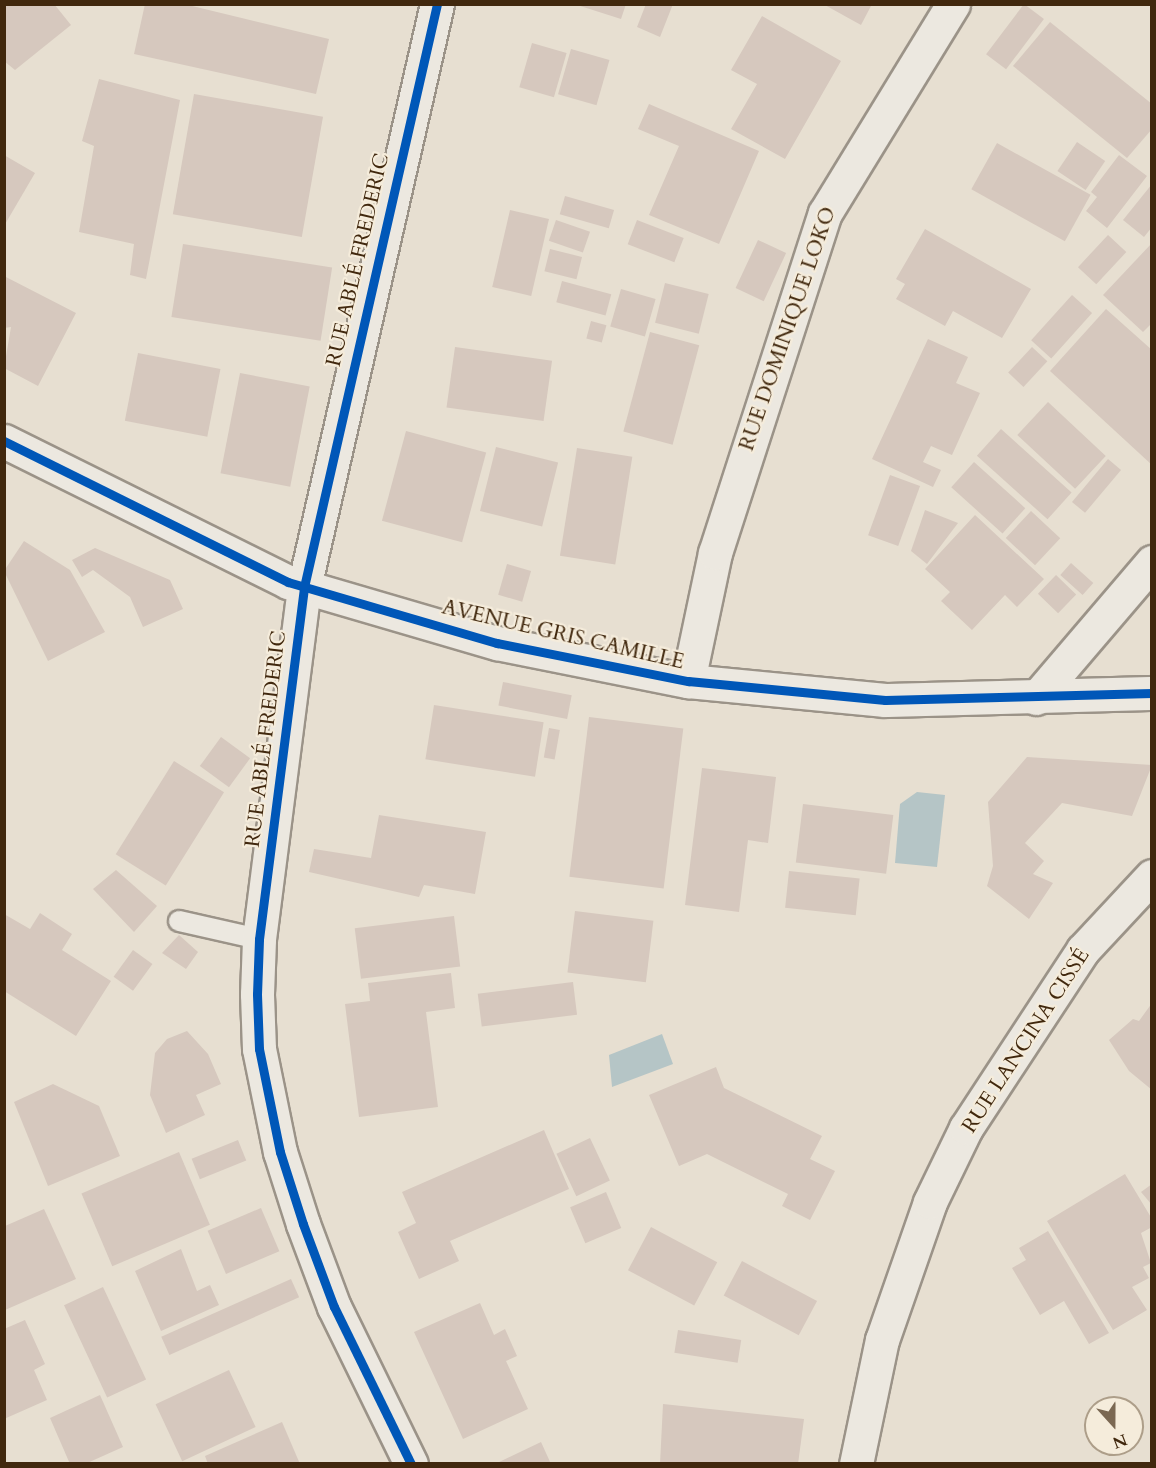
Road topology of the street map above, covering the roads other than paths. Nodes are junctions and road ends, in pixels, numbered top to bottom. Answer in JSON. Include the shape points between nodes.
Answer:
{"nodes":[{"id":1,"x":437,"y":4,"type":"edge"},
{"id":2,"x":953,"y":4,"type":"edge"},
{"id":3,"x":4,"y":441,"type":"edge"},
{"id":4,"x":1152,"y":561,"type":"edge"},
{"id":5,"x":304,"y":587,"type":"junction"},
{"id":6,"x":688,"y":681,"type":"junction"},
{"id":7,"x":1152,"y":693,"type":"edge"},
{"id":8,"x":1036,"y":698,"type":"junction"},
{"id":9,"x":1152,"y":876,"type":"edge"},
{"id":10,"x":179,"y":921,"type":"dead end"},
{"id":11,"x":259,"y":939,"type":"junction"},
{"id":12,"x":411,"y":1464,"type":"edge"},
{"id":13,"x":856,"y":1464,"type":"edge"}],
"edges":[{"from":1,"to":5,"type":"street","name":"RUE ABLÉ FREDERIC"},
{"from":2,"to":6,"type":"street","name":"RUE DOMINIQUE LOKO","via":[[825,213],[715,553]]},
{"from":3,"to":5,"type":"street","name":"AVENUE GRIS CAMILLE","via":[[163,524]]},
{"from":4,"to":8,"type":"street"},
{"from":5,"to":6,"type":"street","name":"AVENUE GRIS CAMILLE","via":[[497,643]]},
{"from":5,"to":11,"type":"street","name":"RUE ABLÉ FREDERIC"},
{"from":6,"to":8,"type":"street","name":"AVENUE GRIS CAMILLE","via":[[885,700]]},
{"from":7,"to":8,"type":"street","name":"AVENUE GRIS CAMILLE"},
{"from":9,"to":13,"type":"street","name":"RUE LANCINA CISSÉ","via":[[1083,950],[966,1128],[930,1202],[882,1340]]},
{"from":10,"to":11,"type":"lane"},
{"from":11,"to":12,"type":"street","name":"RUE ABLÉ FREDERIC","via":[[259,1049],[280,1152],[334,1307]]}]}
